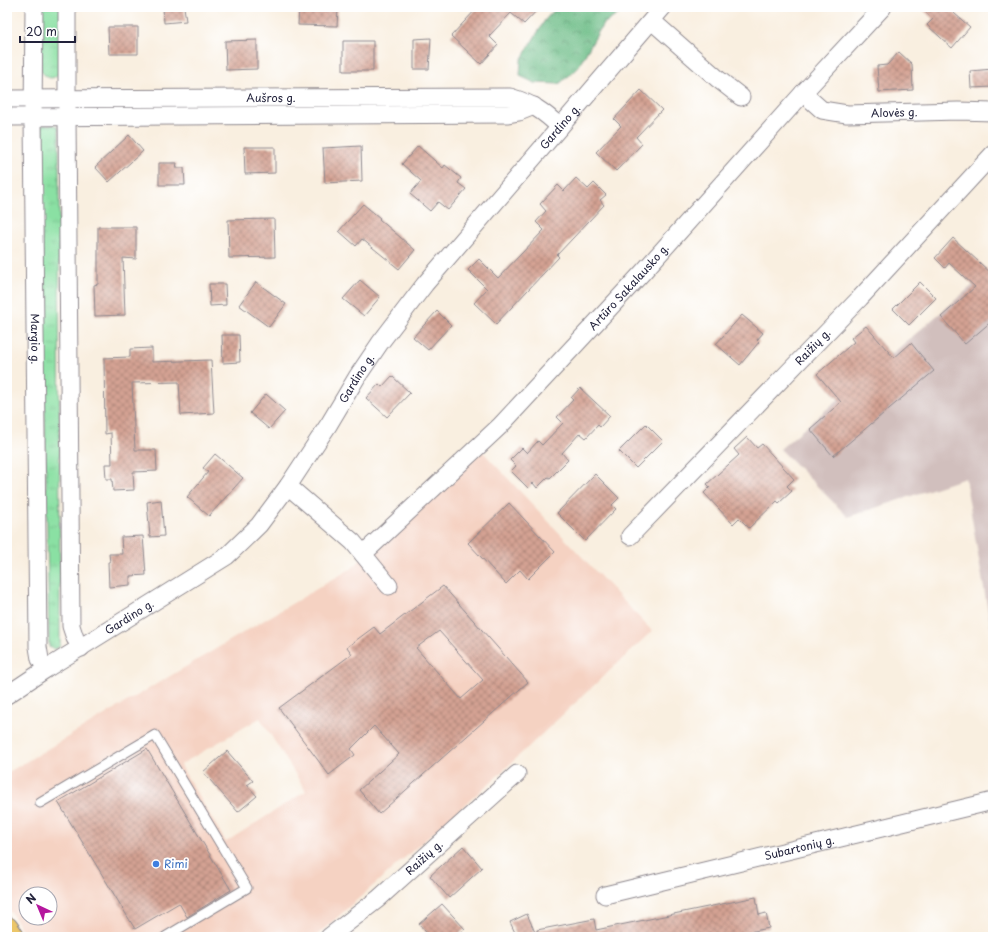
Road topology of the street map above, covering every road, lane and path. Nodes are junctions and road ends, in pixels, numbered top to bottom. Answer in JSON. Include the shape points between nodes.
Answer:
{"nodes":[{"id":1,"x":34,"y":7,"type":"edge"},
{"id":2,"x":67,"y":7,"type":"edge"},
{"id":3,"x":663,"y":7,"type":"edge"},
{"id":4,"x":882,"y":7,"type":"edge"},
{"id":5,"x":652,"y":21,"type":"junction"},
{"id":6,"x":803,"y":93,"type":"junction"},
{"id":7,"x":741,"y":97,"type":"dead end"},
{"id":8,"x":7,"y":99,"type":"edge"},
{"id":9,"x":33,"y":99,"type":"junction"},
{"id":10,"x":67,"y":99,"type":"junction"},
{"id":11,"x":534,"y":106,"type":"junction"},
{"id":12,"x":993,"y":112,"type":"edge"},
{"id":13,"x":7,"y":117,"type":"edge"},
{"id":14,"x":33,"y":117,"type":"junction"},
{"id":15,"x":67,"y":117,"type":"junction"},
{"id":16,"x":560,"y":127,"type":"junction"},
{"id":17,"x":993,"y":154,"type":"edge"},
{"id":18,"x":288,"y":486,"type":"junction"},
{"id":19,"x":630,"y":536,"type":"dead end"},
{"id":20,"x":363,"y":554,"type":"junction"},
{"id":21,"x":389,"y":586,"type":"dead end"},
{"id":22,"x":81,"y":648,"type":"junction"},
{"id":23,"x":46,"y":669,"type":"junction"},
{"id":24,"x":7,"y":696,"type":"edge"},
{"id":25,"x":517,"y":774,"type":"dead end"},
{"id":26,"x":993,"y":801,"type":"edge"},
{"id":27,"x":40,"y":803,"type":"dead end"},
{"id":28,"x":606,"y":895,"type":"dead end"},
{"id":29,"x":7,"y":928,"type":"edge"},
{"id":30,"x":13,"y":937,"type":"edge"},
{"id":31,"x":165,"y":937,"type":"edge"},
{"id":32,"x":329,"y":937,"type":"edge"}],
"edges":[{"from":1,"to":9,"type":"street","name":"Margio g."},
{"from":2,"to":10,"type":"street"},
{"from":3,"to":5,"type":"street","name":"Gardino g."},
{"from":4,"to":6,"type":"street","name":"Artūro Sakalausko g."},
{"from":5,"to":7,"type":"street"},
{"from":5,"to":16,"type":"street","name":"Gardino g."},
{"from":6,"to":12,"type":"street","name":"Alovės g.","via":[[822,110],[847,114]]},
{"from":6,"to":20,"type":"street","name":"Artūro Sakalausko g.","via":[[643,272],[500,426]]},
{"from":8,"to":9,"type":"street","name":"Aušros g."},
{"from":9,"to":10,"type":"street","name":"Aušros g."},
{"from":9,"to":14,"type":"street","name":"Margio g."},
{"from":10,"to":11,"type":"street","name":"Aušros g.","via":[[510,97]]},
{"from":10,"to":15,"type":"street"},
{"from":11,"to":15,"type":"street","name":"Aušros g.","via":[[508,114]]},
{"from":11,"to":16,"type":"street","name":"Aušros g."},
{"from":13,"to":14,"type":"street","name":"Aušros g."},
{"from":14,"to":15,"type":"street","name":"Aušros g."},
{"from":14,"to":23,"type":"street","name":"Margio g.","via":[[38,647],[40,659]]},
{"from":15,"to":22,"type":"street","via":[[71,626]]},
{"from":16,"to":18,"type":"street","name":"Gardino g.","via":[[425,284],[357,377]]},
{"from":17,"to":19,"type":"street","name":"Raižių g.","via":[[860,298]]},
{"from":18,"to":20,"type":"street","via":[[353,542]]},
{"from":18,"to":22,"type":"street","name":"Gardino g.","via":[[259,525],[227,556]]},
{"from":20,"to":21,"type":"street"},
{"from":22,"to":23,"type":"street","name":"Gardino g."},
{"from":23,"to":24,"type":"street","name":"Gardino g."},
{"from":25,"to":32,"type":"street","name":"Raižių g.","via":[[378,899]]},
{"from":26,"to":28,"type":"street","name":"Subartonių g."},
{"from":27,"to":31,"type":"lane","via":[[155,735],[247,888]]},
{"from":29,"to":30,"type":"main road"}]}
